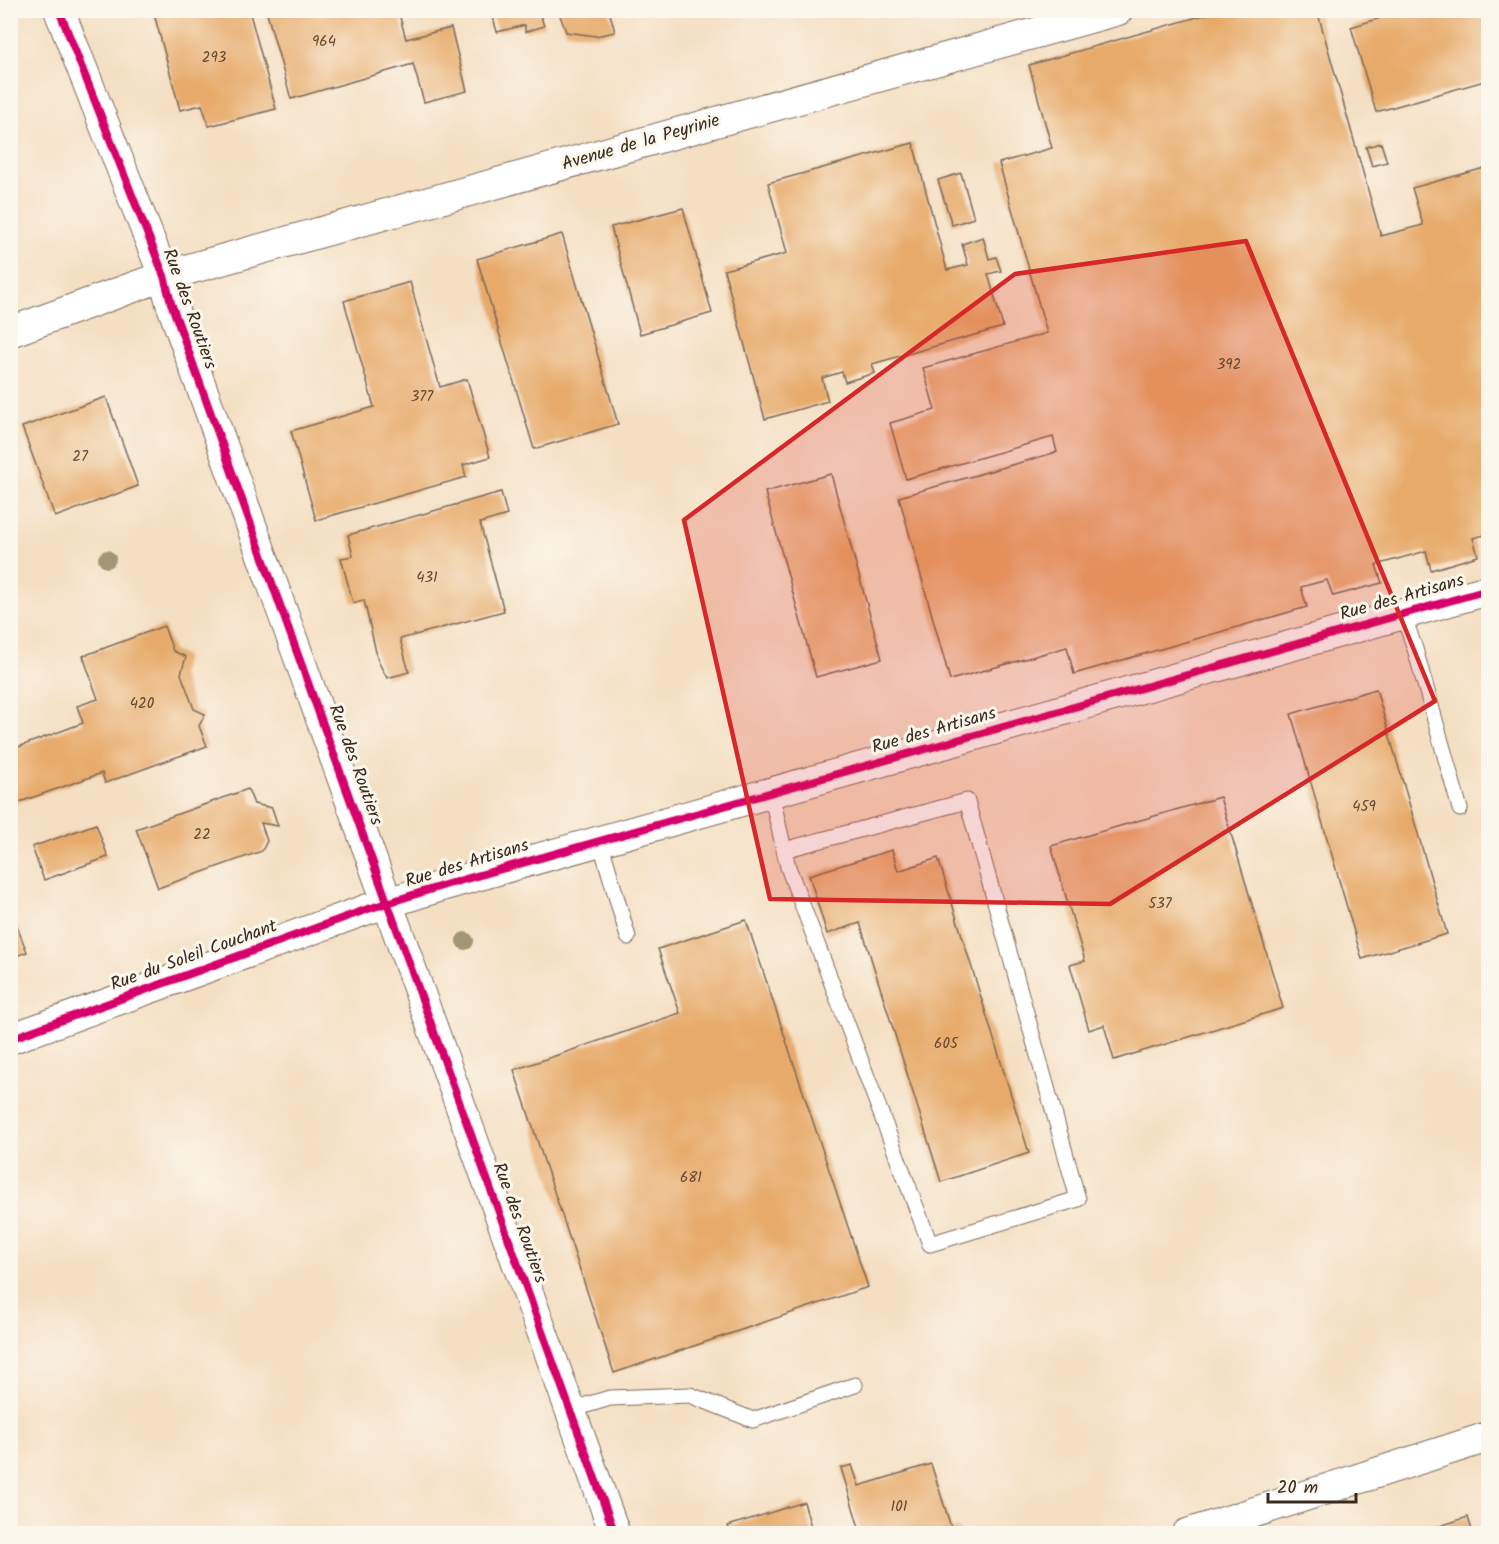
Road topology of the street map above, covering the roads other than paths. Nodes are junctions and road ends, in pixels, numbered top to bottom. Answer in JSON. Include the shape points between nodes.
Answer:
{"nodes":[{"id":1,"x":59,"y":10,"type":"edge"},
{"id":2,"x":1118,"y":10,"type":"edge"},
{"id":3,"x":164,"y":276,"type":"junction"},
{"id":4,"x":10,"y":332,"type":"edge"},
{"id":5,"x":1488,"y":590,"type":"edge"},
{"id":6,"x":1402,"y":614,"type":"junction"},
{"id":7,"x":771,"y":792,"type":"junction"},
{"id":8,"x":1460,"y":809,"type":"dead end"},
{"id":9,"x":600,"y":841,"type":"junction"},
{"id":10,"x":784,"y":850,"type":"junction"},
{"id":11,"x":388,"y":902,"type":"junction"},
{"id":12,"x":628,"y":937,"type":"dead end"},
{"id":13,"x":10,"y":1039,"type":"edge"},
{"id":14,"x":855,"y":1385,"type":"dead end"},
{"id":15,"x":570,"y":1410,"type":"junction"},
{"id":16,"x":1488,"y":1437,"type":"edge"},
{"id":17,"x":615,"y":1533,"type":"edge"},
{"id":18,"x":1187,"y":1533,"type":"edge"}],
"edges":[{"from":1,"to":3,"type":"street","name":"Rue des Routiers"},
{"from":2,"to":3,"type":"street","name":"Avenue de la Peyrinie"},
{"from":3,"to":4,"type":"street","name":"Avenue de la Peyrinie"},
{"from":3,"to":11,"type":"street","name":"Rue des Routiers"},
{"from":5,"to":6,"type":"street","name":"Rue des Artisans"},
{"from":6,"to":7,"type":"street","name":"Rue des Artisans"},
{"from":6,"to":8,"type":"lane"},
{"from":7,"to":9,"type":"street","name":"Rue des Artisans"},
{"from":7,"to":10,"type":"lane"},
{"from":9,"to":11,"type":"street","name":"Rue des Artisans"},
{"from":9,"to":12,"type":"lane"},
{"from":10,"to":10,"type":"lane","via":[[930,1244],[1078,1199],[967,801]]},
{"from":11,"to":13,"type":"street","name":"Rue du Soleil Couchant"},
{"from":11,"to":15,"type":"street","name":"Rue des Routiers"},
{"from":14,"to":15,"type":"lane","via":[[753,1420],[690,1395],[610,1398]]},
{"from":15,"to":17,"type":"street","name":"Rue des Routiers"},
{"from":16,"to":18,"type":"street"}]}
